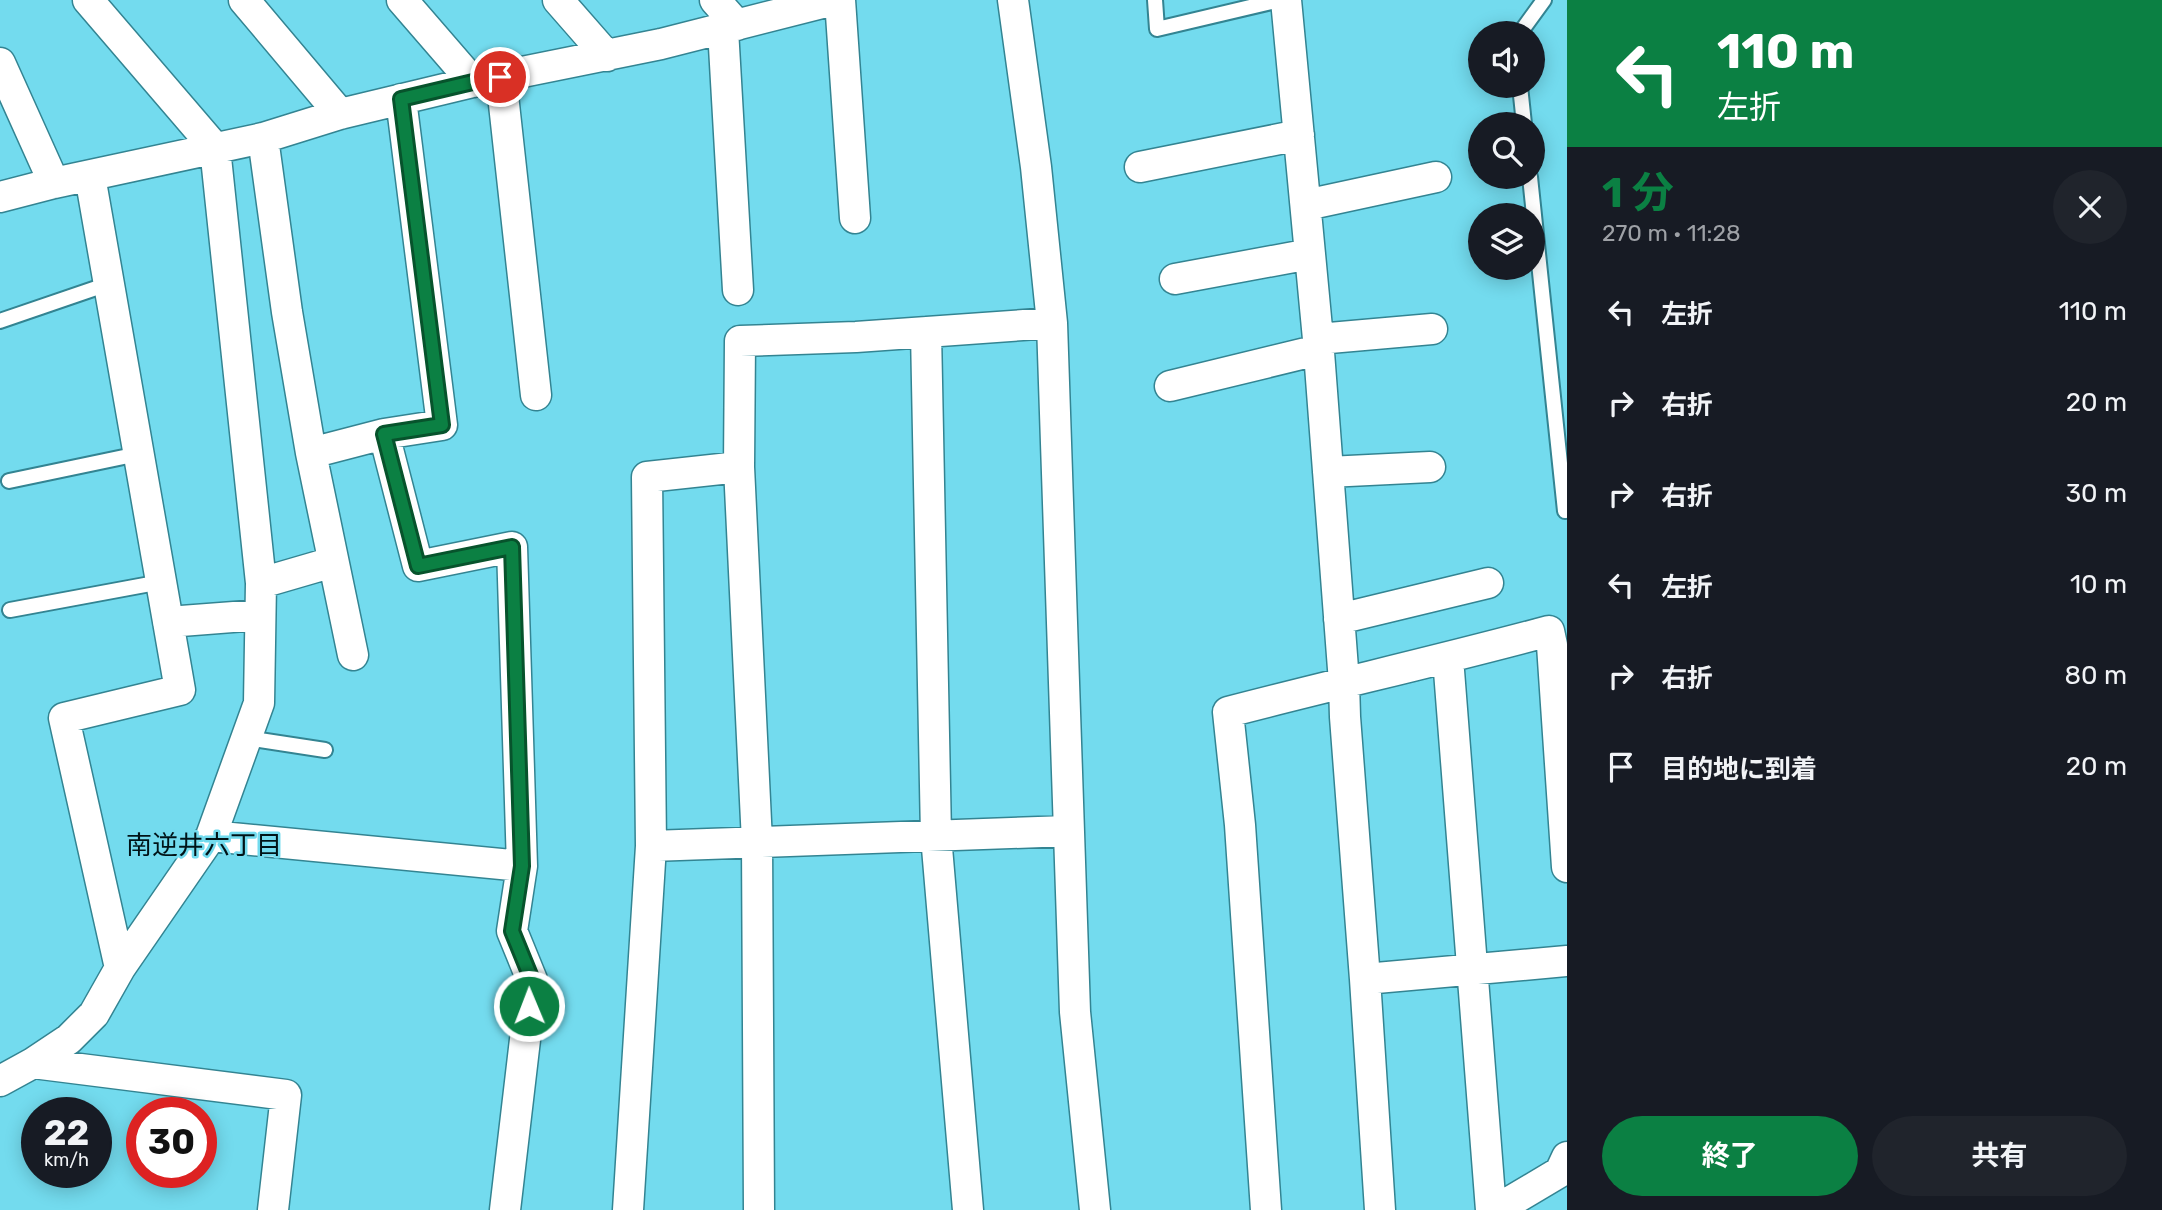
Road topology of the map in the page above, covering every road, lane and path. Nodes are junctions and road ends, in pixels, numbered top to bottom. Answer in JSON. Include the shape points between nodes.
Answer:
{"nodes":[{"id":1,"x":88,"y":0,"type":"edge"},
{"id":2,"x":244,"y":0,"type":"edge"},
{"id":3,"x":402,"y":0,"type":"edge"},
{"id":4,"x":558,"y":0,"type":"edge"},
{"id":5,"x":715,"y":0,"type":"edge"},
{"id":6,"x":834,"y":0,"type":"edge"},
{"id":7,"x":840,"y":0,"type":"edge"},
{"id":8,"x":1013,"y":0,"type":"edge"},
{"id":9,"x":1155,"y":0,"type":"edge"},
{"id":10,"x":1280,"y":0,"type":"edge"},
{"id":11,"x":1286,"y":0,"type":"edge"},
{"id":12,"x":1544,"y":0,"type":"edge"},
{"id":13,"x":1529,"y":21,"type":"edge"},
{"id":14,"x":730,"y":27,"type":"junction"},
{"id":15,"x":607,"y":56,"type":"junction"},
{"id":16,"x":0,"y":63,"type":"edge"},
{"id":17,"x":487,"y":79,"type":"junction"},
{"id":18,"x":401,"y":99,"type":"junction"},
{"id":19,"x":340,"y":114,"type":"junction"},
{"id":20,"x":1299,"y":135,"type":"junction"},
{"id":21,"x":263,"y":138,"type":"junction"},
{"id":22,"x":215,"y":148,"type":"junction"},
{"id":23,"x":1140,"y":167,"type":"dead end"},
{"id":24,"x":90,"y":176,"type":"junction"},
{"id":25,"x":1436,"y":177,"type":"dead end"},
{"id":26,"x":54,"y":183,"type":"junction"},
{"id":27,"x":1531,"y":189,"type":"edge"},
{"id":28,"x":0,"y":197,"type":"edge"},
{"id":29,"x":1306,"y":205,"type":"junction"},
{"id":30,"x":855,"y":218,"type":"dead end"},
{"id":31,"x":1310,"y":254,"type":"junction"},
{"id":32,"x":1175,"y":279,"type":"dead end"},
{"id":33,"x":108,"y":284,"type":"junction"},
{"id":34,"x":738,"y":290,"type":"dead end"},
{"id":35,"x":0,"y":321,"type":"edge"},
{"id":36,"x":1052,"y":323,"type":"junction"},
{"id":37,"x":1432,"y":329,"type":"dead end"},
{"id":38,"x":926,"y":332,"type":"junction"},
{"id":39,"x":1318,"y":344,"type":"junction"},
{"id":40,"x":1171,"y":386,"type":"dead end"},
{"id":41,"x":536,"y":395,"type":"dead end"},
{"id":42,"x":384,"y":434,"type":"junction"},
{"id":43,"x":311,"y":453,"type":"junction"},
{"id":44,"x":138,"y":454,"type":"junction"},
{"id":45,"x":739,"y":467,"type":"junction"},
{"id":46,"x":1430,"y":467,"type":"dead end"},
{"id":47,"x":1328,"y":472,"type":"junction"},
{"id":48,"x":9,"y":481,"type":"dead end"},
{"id":49,"x":1565,"y":512,"type":"edge"},
{"id":50,"x":333,"y":562,"type":"junction"},
{"id":51,"x":161,"y":582,"type":"junction"},
{"id":52,"x":261,"y":583,"type":"junction"},
{"id":53,"x":1488,"y":583,"type":"dead end"},
{"id":54,"x":10,"y":610,"type":"dead end"},
{"id":55,"x":260,"y":615,"type":"junction"},
{"id":56,"x":1339,"y":619,"type":"junction"},
{"id":57,"x":169,"y":622,"type":"junction"},
{"id":58,"x":352,"y":655,"type":"dead end"},
{"id":59,"x":1448,"y":658,"type":"junction"},
{"id":60,"x":1344,"y":682,"type":"junction"},
{"id":61,"x":247,"y":738,"type":"junction"},
{"id":62,"x":325,"y":750,"type":"dead end"},
{"id":63,"x":1068,"y":831,"type":"junction"},
{"id":64,"x":211,"y":836,"type":"junction"},
{"id":65,"x":936,"y":836,"type":"junction"},
{"id":66,"x":757,"y":842,"type":"junction"},
{"id":67,"x":651,"y":846,"type":"junction"},
{"id":68,"x":522,"y":866,"type":"junction"},
{"id":69,"x":1567,"y":867,"type":"edge"},
{"id":70,"x":1567,"y":961,"type":"edge"},
{"id":71,"x":120,"y":968,"type":"junction"},
{"id":72,"x":1472,"y":971,"type":"junction"},
{"id":73,"x":1365,"y":979,"type":"junction"},
{"id":74,"x":33,"y":1063,"type":"junction"},
{"id":75,"x":0,"y":1081,"type":"edge"},
{"id":76,"x":1567,"y":1157,"type":"edge"},
{"id":77,"x":273,"y":1210,"type":"edge"},
{"id":78,"x":505,"y":1210,"type":"edge"},
{"id":79,"x":628,"y":1210,"type":"edge"},
{"id":80,"x":759,"y":1210,"type":"edge"},
{"id":81,"x":968,"y":1210,"type":"edge"},
{"id":82,"x":1096,"y":1210,"type":"edge"},
{"id":83,"x":1266,"y":1210,"type":"edge"},
{"id":84,"x":1380,"y":1210,"type":"edge"},
{"id":85,"x":1493,"y":1210,"type":"edge"}],
"edges":[{"from":1,"to":22,"type":"street"},
{"from":2,"to":19,"type":"street"},
{"from":3,"to":17,"type":"street"},
{"from":4,"to":15,"type":"street"},
{"from":5,"to":14,"type":"street"},
{"from":6,"to":14,"type":"street"},
{"from":7,"to":30,"type":"street"},
{"from":8,"to":36,"type":"street"},
{"from":9,"to":10,"type":"lane","via":[[1157,29]]},
{"from":11,"to":20,"type":"street"},
{"from":12,"to":13,"type":"lane"},
{"from":14,"to":15,"type":"street"},
{"from":14,"to":34,"type":"street"},
{"from":15,"to":17,"type":"street"},
{"from":16,"to":26,"type":"street"},
{"from":17,"to":18,"type":"street"},
{"from":17,"to":41,"type":"street"},
{"from":18,"to":19,"type":"street"},
{"from":18,"to":42,"type":"street","via":[[442,425]]},
{"from":19,"to":21,"type":"street"},
{"from":20,"to":23,"type":"street"},
{"from":20,"to":29,"type":"street"},
{"from":21,"to":22,"type":"street"},
{"from":21,"to":43,"type":"street"},
{"from":22,"to":24,"type":"street"},
{"from":22,"to":52,"type":"street"},
{"from":24,"to":26,"type":"street"},
{"from":24,"to":33,"type":"street"},
{"from":25,"to":29,"type":"street"},
{"from":26,"to":28,"type":"street"},
{"from":27,"to":49,"type":"lane"},
{"from":29,"to":31,"type":"street"},
{"from":31,"to":32,"type":"street"},
{"from":31,"to":39,"type":"street"},
{"from":33,"to":35,"type":"lane"},
{"from":33,"to":44,"type":"street"},
{"from":36,"to":38,"type":"street"},
{"from":36,"to":63,"type":"street"},
{"from":37,"to":39,"type":"street"},
{"from":38,"to":45,"type":"street","via":[[740,341]]},
{"from":38,"to":65,"type":"street"},
{"from":39,"to":40,"type":"street"},
{"from":39,"to":47,"type":"street"},
{"from":42,"to":43,"type":"street"},
{"from":42,"to":68,"type":"street","via":[[418,566],[512,547]]},
{"from":43,"to":50,"type":"street"},
{"from":44,"to":48,"type":"lane"},
{"from":44,"to":51,"type":"street"},
{"from":45,"to":66,"type":"street"},
{"from":45,"to":67,"type":"street","via":[[647,477]]},
{"from":46,"to":47,"type":"street"},
{"from":47,"to":56,"type":"street"},
{"from":50,"to":52,"type":"street"},
{"from":50,"to":58,"type":"street"},
{"from":51,"to":54,"type":"lane"},
{"from":51,"to":57,"type":"street"},
{"from":52,"to":55,"type":"street"},
{"from":53,"to":56,"type":"street"},
{"from":55,"to":57,"type":"street"},
{"from":55,"to":61,"type":"street","via":[[259,703]]},
{"from":56,"to":60,"type":"street"},
{"from":57,"to":71,"type":"street","via":[[180,690],[64,718]]},
{"from":59,"to":60,"type":"street"},
{"from":59,"to":69,"type":"street","via":[[1549,631]]},
{"from":59,"to":72,"type":"street"},
{"from":60,"to":73,"type":"street"},
{"from":60,"to":83,"type":"street","via":[[1228,712]]},
{"from":61,"to":62,"type":"lane"},
{"from":61,"to":64,"type":"street"},
{"from":63,"to":65,"type":"street"},
{"from":63,"to":82,"type":"street","via":[[1075,1012]]},
{"from":64,"to":68,"type":"street"},
{"from":64,"to":71,"type":"street"},
{"from":65,"to":66,"type":"street"},
{"from":65,"to":81,"type":"street"},
{"from":66,"to":67,"type":"street"},
{"from":66,"to":80,"type":"street"},
{"from":67,"to":79,"type":"street"},
{"from":68,"to":78,"type":"street","via":[[512,931],[532,980]]},
{"from":70,"to":72,"type":"street"},
{"from":71,"to":74,"type":"street","via":[[94,1014],[69,1039]]},
{"from":72,"to":73,"type":"street"},
{"from":72,"to":85,"type":"street"},
{"from":73,"to":84,"type":"street"},
{"from":74,"to":75,"type":"street"},
{"from":74,"to":77,"type":"street","via":[[286,1095]]},
{"from":76,"to":85,"type":"street","via":[[1560,1172]]}]}
